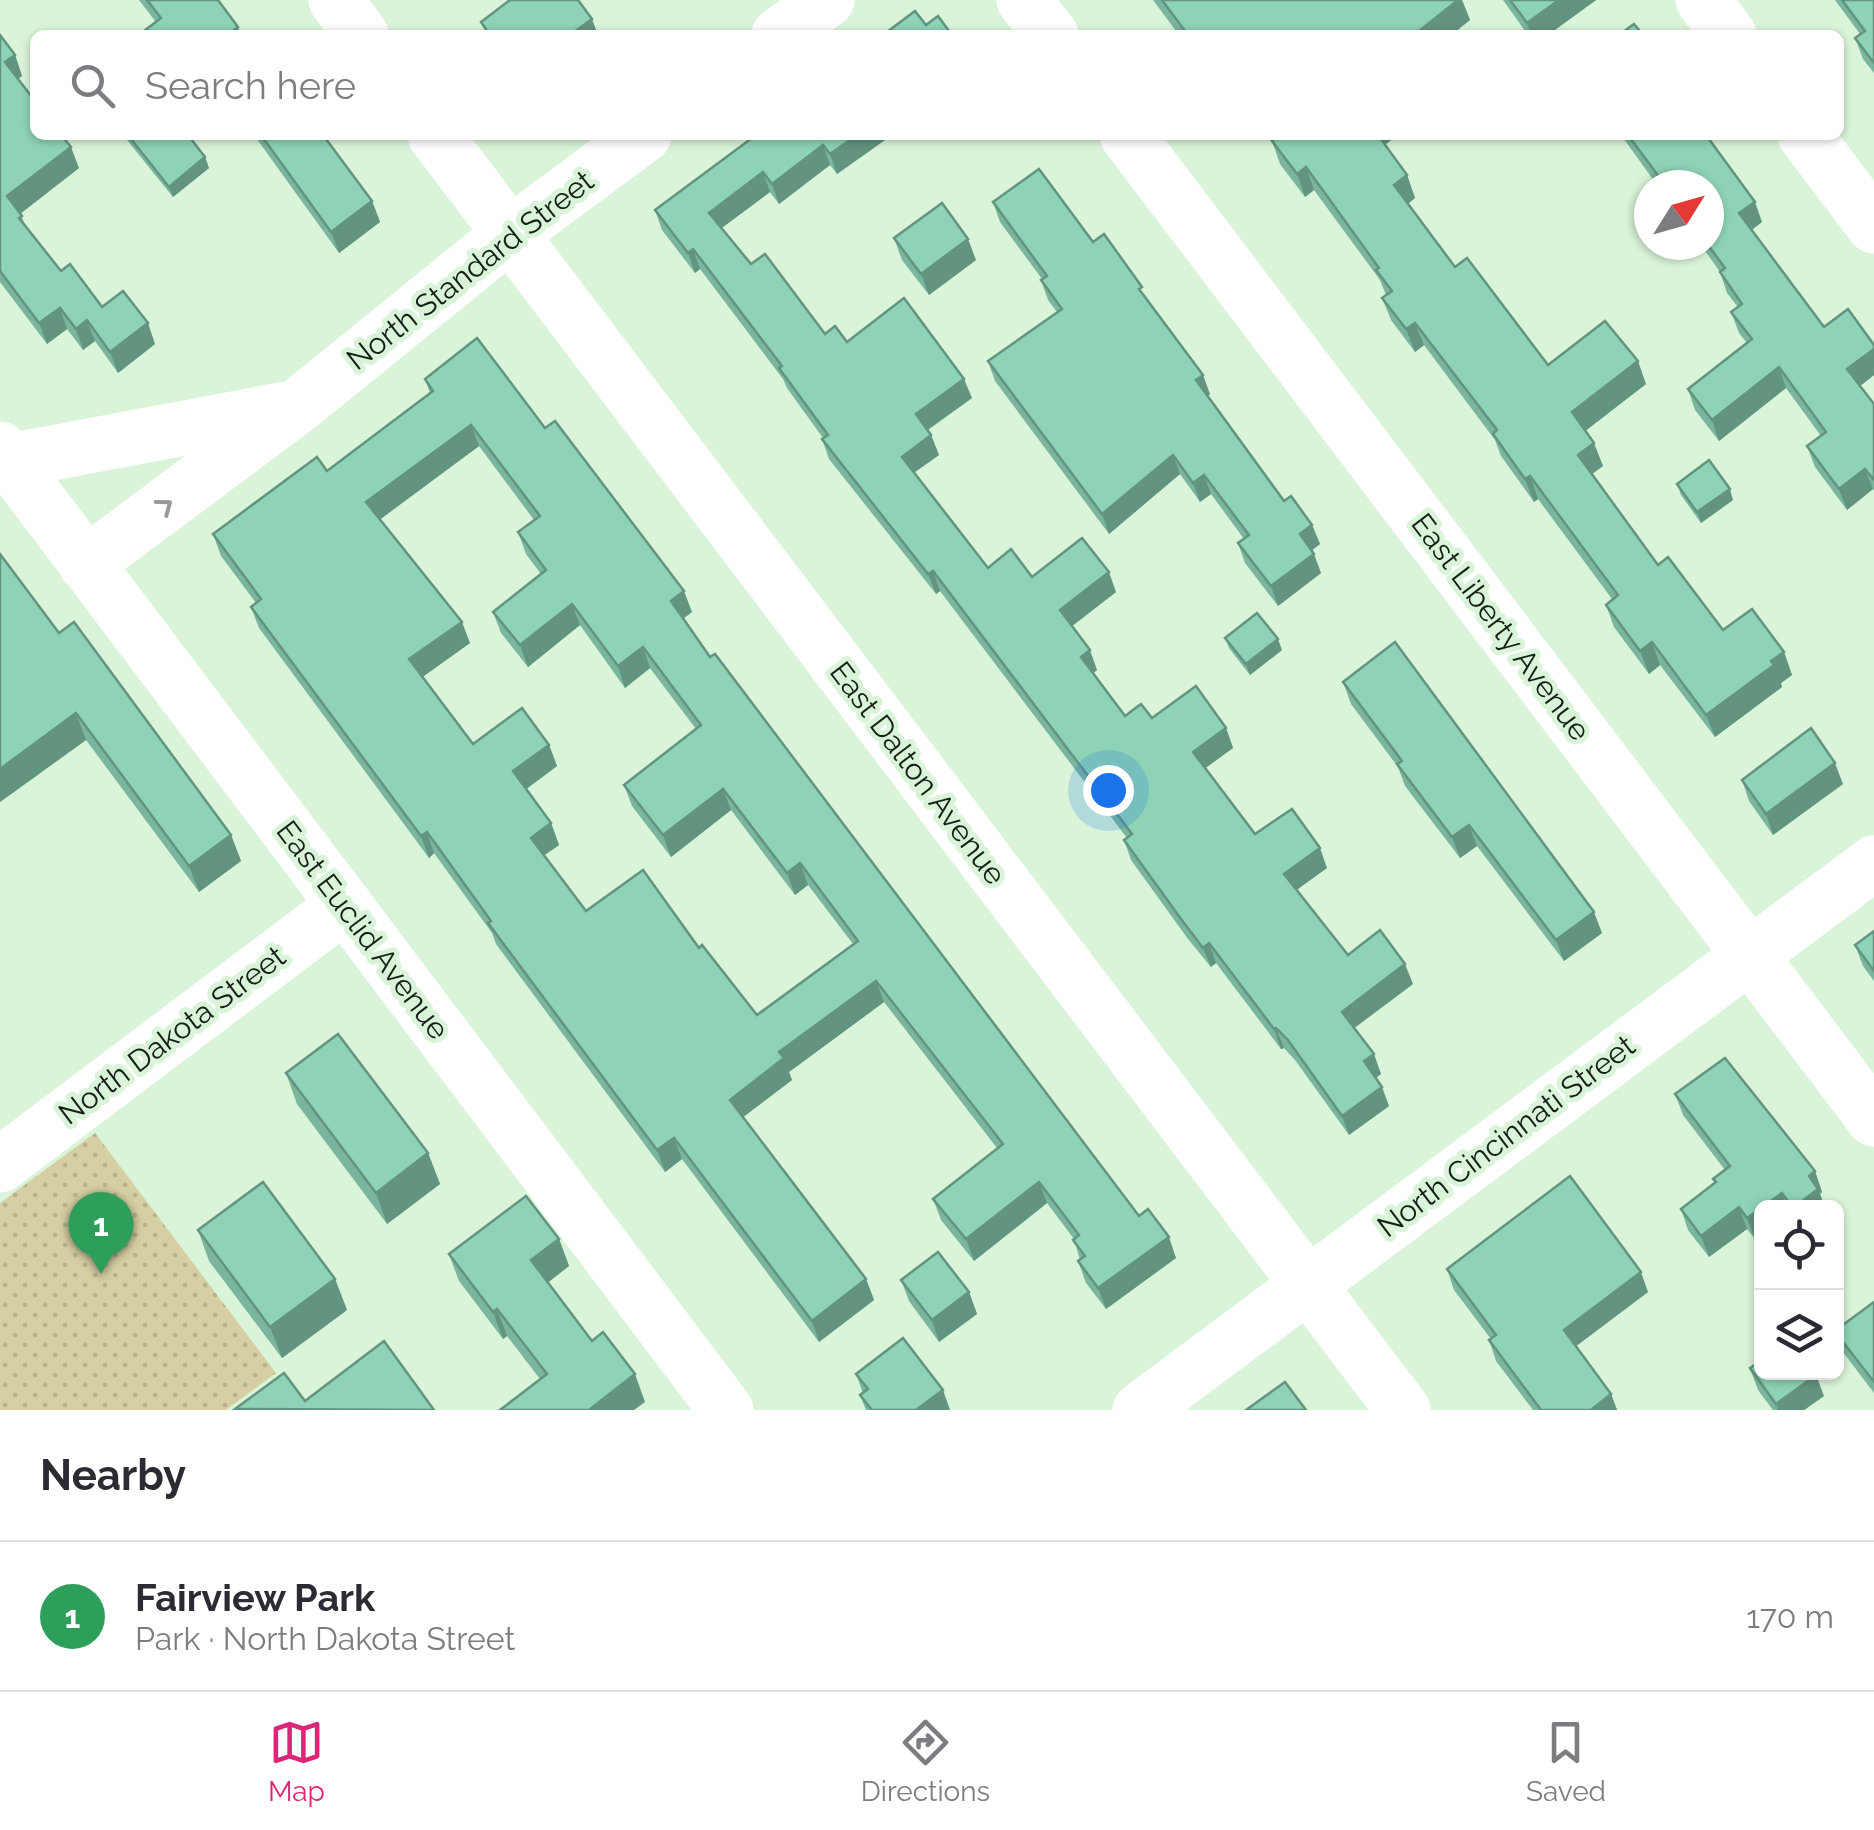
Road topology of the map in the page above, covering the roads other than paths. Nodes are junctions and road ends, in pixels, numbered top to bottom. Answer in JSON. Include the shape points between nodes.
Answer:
{"nodes":[{"id":1,"x":336,"y":0,"type":"edge"},
{"id":2,"x":827,"y":0,"type":"edge"},
{"id":3,"x":1024,"y":0,"type":"edge"},
{"id":4,"x":1702,"y":0,"type":"edge"},
{"id":5,"x":357,"y":30,"type":"edge"},
{"id":6,"x":786,"y":30,"type":"edge"},
{"id":7,"x":1047,"y":30,"type":"edge"},
{"id":8,"x":1725,"y":30,"type":"edge"},
{"id":9,"x":439,"y":140,"type":"edge"},
{"id":10,"x":637,"y":140,"type":"edge"},
{"id":11,"x":1131,"y":140,"type":"edge"},
{"id":12,"x":1809,"y":140,"type":"edge"},
{"id":13,"x":1874,"y":226,"type":"edge"},
{"id":14,"x":509,"y":235,"type":"junction"},
{"id":15,"x":298,"y":406,"type":"junction"},
{"id":16,"x":4,"y":455,"type":"edge"},
{"id":17,"x":86,"y":564,"type":"junction"},
{"id":18,"x":1874,"y":863,"type":"edge"},
{"id":19,"x":345,"y":905,"type":"junction"},
{"id":20,"x":1750,"y":954,"type":"junction"},
{"id":21,"x":1874,"y":1119,"type":"edge"},
{"id":22,"x":0,"y":1165,"type":"edge"},
{"id":23,"x":1308,"y":1284,"type":"junction"},
{"id":24,"x":726,"y":1410,"type":"edge"},
{"id":25,"x":1140,"y":1410,"type":"edge"},
{"id":26,"x":1403,"y":1410,"type":"edge"}],
"edges":[{"from":1,"to":5,"type":"street"},
{"from":2,"to":6,"type":"street"},
{"from":3,"to":7,"type":"street"},
{"from":4,"to":8,"type":"street"},
{"from":9,"to":14,"type":"street","name":"East Dalton Avenue"},
{"from":10,"to":14,"type":"street","name":"North Standard Street"},
{"from":11,"to":20,"type":"street","name":"East Liberty Avenue"},
{"from":12,"to":13,"type":"street"},
{"from":14,"to":15,"type":"street","name":"North Standard Street"},
{"from":14,"to":23,"type":"street","name":"East Dalton Avenue"},
{"from":15,"to":16,"type":"street","name":"North Standard Street"},
{"from":17,"to":15,"type":"street","name":"North Standard Street","one_way":true},
{"from":16,"to":17,"type":"street","name":"East Euclid Avenue"},
{"from":17,"to":19,"type":"street","name":"East Euclid Avenue"},
{"from":18,"to":20,"type":"street","name":"North Cincinnati Street"},
{"from":19,"to":22,"type":"street","name":"North Dakota Street"},
{"from":19,"to":24,"type":"street","name":"East Euclid Avenue"},
{"from":20,"to":21,"type":"street","name":"East Liberty Avenue"},
{"from":20,"to":23,"type":"street","name":"North Cincinnati Street"},
{"from":23,"to":25,"type":"street","name":"North Cincinnati Street"},
{"from":23,"to":26,"type":"street","name":"East Dalton Avenue"}]}
